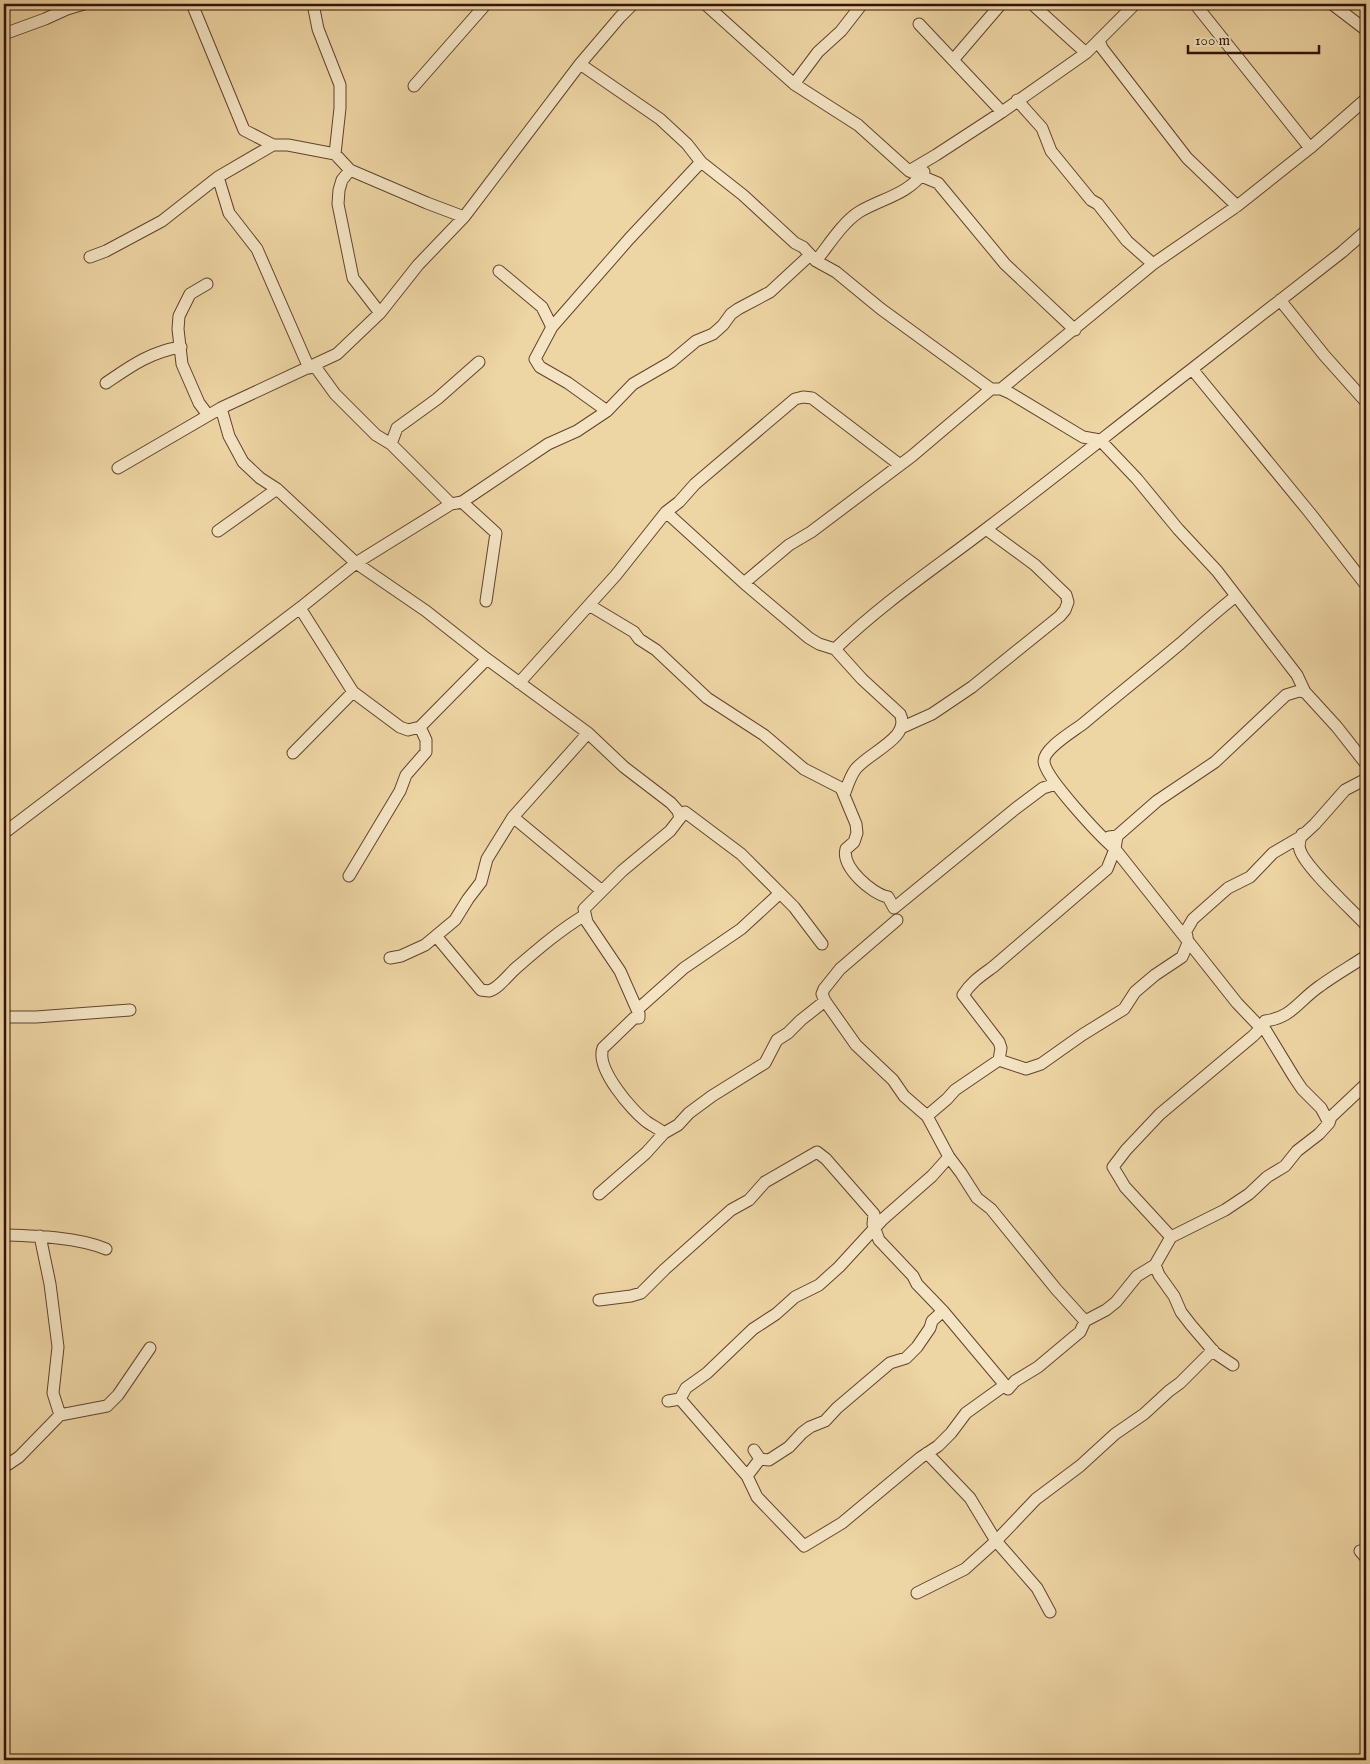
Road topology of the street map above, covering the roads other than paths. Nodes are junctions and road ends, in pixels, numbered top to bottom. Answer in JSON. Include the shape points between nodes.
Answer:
{"nodes":[{"id":1,"x":84,"y":4,"type":"edge"},
{"id":2,"x":192,"y":4,"type":"edge"},
{"id":3,"x":313,"y":4,"type":"edge"},
{"id":4,"x":486,"y":4,"type":"edge"},
{"id":5,"x":633,"y":4,"type":"edge"},
{"id":6,"x":862,"y":4,"type":"edge"},
{"id":7,"x":1001,"y":4,"type":"edge"},
{"id":8,"x":1032,"y":4,"type":"edge"},
{"id":9,"x":1135,"y":4,"type":"edge"},
{"id":10,"x":1195,"y":4,"type":"edge"},
{"id":11,"x":1332,"y":4,"type":"edge"},
{"id":12,"x":711,"y":6,"type":"edge"},
{"id":13,"x":919,"y":24,"type":"dead end"},
{"id":14,"x":1366,"y":30,"type":"edge"},
{"id":15,"x":4,"y":34,"type":"edge"},
{"id":16,"x":1099,"y":40,"type":"junction"},
{"id":17,"x":1086,"y":53,"type":"junction"},
{"id":18,"x":953,"y":60,"type":"junction"},
{"id":19,"x":580,"y":64,"type":"junction"},
{"id":20,"x":794,"y":84,"type":"junction"},
{"id":21,"x":414,"y":86,"type":"dead end"},
{"id":22,"x":1366,"y":99,"type":"edge"},
{"id":23,"x":1017,"y":100,"type":"junction"},
{"id":24,"x":1002,"y":112,"type":"junction"},
{"id":25,"x":272,"y":145,"type":"junction"},
{"id":26,"x":1310,"y":148,"type":"junction"},
{"id":27,"x":335,"y":154,"type":"junction"},
{"id":28,"x":936,"y":155,"type":"junction"},
{"id":29,"x":701,"y":162,"type":"junction"},
{"id":30,"x":350,"y":170,"type":"junction"},
{"id":31,"x":909,"y":170,"type":"junction"},
{"id":32,"x":921,"y":176,"type":"junction"},
{"id":33,"x":218,"y":177,"type":"junction"},
{"id":34,"x":1237,"y":206,"type":"junction"},
{"id":35,"x":464,"y":217,"type":"junction"},
{"id":36,"x":1365,"y":235,"type":"edge"},
{"id":37,"x":90,"y":257,"type":"dead end"},
{"id":38,"x":813,"y":258,"type":"junction"},
{"id":39,"x":1153,"y":264,"type":"junction"},
{"id":40,"x":499,"y":271,"type":"dead end"},
{"id":41,"x":207,"y":284,"type":"dead end"},
{"id":42,"x":1280,"y":300,"type":"junction"},
{"id":43,"x":380,"y":313,"type":"junction"},
{"id":44,"x":552,"y":327,"type":"junction"},
{"id":45,"x":1075,"y":330,"type":"junction"},
{"id":46,"x":180,"y":347,"type":"junction"},
{"id":47,"x":479,"y":362,"type":"dead end"},
{"id":48,"x":312,"y":366,"type":"junction"},
{"id":49,"x":1192,"y":368,"type":"junction"},
{"id":50,"x":106,"y":383,"type":"dead end"},
{"id":51,"x":996,"y":389,"type":"junction"},
{"id":52,"x":1366,"y":402,"type":"edge"},
{"id":53,"x":220,"y":408,"type":"junction"},
{"id":54,"x":608,"y":411,"type":"junction"},
{"id":55,"x":208,"y":415,"type":"junction"},
{"id":56,"x":1100,"y":440,"type":"junction"},
{"id":57,"x":391,"y":444,"type":"junction"},
{"id":58,"x":900,"y":465,"type":"junction"},
{"id":59,"x":118,"y":468,"type":"dead end"},
{"id":60,"x":276,"y":489,"type":"junction"},
{"id":61,"x":456,"y":503,"type":"junction"},
{"id":62,"x":666,"y":512,"type":"junction"},
{"id":63,"x":986,"y":529,"type":"junction"},
{"id":64,"x":218,"y":531,"type":"dead end"},
{"id":65,"x":356,"y":563,"type":"junction"},
{"id":66,"x":744,"y":583,"type":"junction"},
{"id":67,"x":1366,"y":585,"type":"edge"},
{"id":68,"x":1236,"y":596,"type":"junction"},
{"id":69,"x":486,"y":602,"type":"dead end"},
{"id":70,"x":589,"y":606,"type":"junction"},
{"id":71,"x":300,"y":608,"type":"junction"},
{"id":72,"x":835,"y":649,"type":"junction"},
{"id":73,"x":487,"y":659,"type":"junction"},
{"id":74,"x":519,"y":683,"type":"junction"},
{"id":75,"x":353,"y":692,"type":"junction"},
{"id":76,"x":1306,"y":692,"type":"junction"},
{"id":77,"x":420,"y":727,"type":"junction"},
{"id":78,"x":903,"y":727,"type":"junction"},
{"id":79,"x":588,"y":733,"type":"junction"},
{"id":80,"x":293,"y":753,"type":"dead end"},
{"id":81,"x":1366,"y":764,"type":"edge"},
{"id":82,"x":1366,"y":778,"type":"edge"},
{"id":83,"x":1056,"y":784,"type":"junction"},
{"id":84,"x":844,"y":795,"type":"junction"},
{"id":85,"x":513,"y":817,"type":"junction"},
{"id":86,"x":680,"y":818,"type":"junction"},
{"id":87,"x":4,"y":833,"type":"edge"},
{"id":88,"x":1302,"y":834,"type":"junction"},
{"id":89,"x":1117,"y":836,"type":"junction"},
{"id":90,"x":1103,"y":838,"type":"junction"},
{"id":91,"x":1115,"y":850,"type":"junction"},
{"id":92,"x":348,"y":876,"type":"dead end"},
{"id":93,"x":602,"y":891,"type":"junction"},
{"id":94,"x":779,"y":894,"type":"junction"},
{"id":95,"x":888,"y":897,"type":"junction"},
{"id":96,"x":585,"y":915,"type":"junction"},
{"id":97,"x":1366,"y":925,"type":"edge"},
{"id":98,"x":436,"y":936,"type":"junction"},
{"id":99,"x":1188,"y":943,"type":"junction"},
{"id":100,"x":822,"y":944,"type":"dead end"},
{"id":101,"x":1366,"y":956,"type":"edge"},
{"id":102,"x":390,"y":958,"type":"dead end"},
{"id":103,"x":824,"y":1001,"type":"junction"},
{"id":104,"x":638,"y":1009,"type":"junction"},
{"id":105,"x":130,"y":1010,"type":"dead end"},
{"id":106,"x":4,"y":1017,"type":"edge"},
{"id":107,"x":1262,"y":1025,"type":"junction"},
{"id":108,"x":999,"y":1060,"type":"junction"},
{"id":109,"x":1366,"y":1084,"type":"edge"},
{"id":110,"x":927,"y":1116,"type":"junction"},
{"id":111,"x":1329,"y":1123,"type":"junction"},
{"id":112,"x":664,"y":1132,"type":"junction"},
{"id":113,"x":948,"y":1157,"type":"junction"},
{"id":114,"x":599,"y":1194,"type":"dead end"},
{"id":115,"x":875,"y":1229,"type":"junction"},
{"id":116,"x":4,"y":1235,"type":"edge"},
{"id":117,"x":40,"y":1236,"type":"junction"},
{"id":118,"x":1171,"y":1237,"type":"junction"},
{"id":119,"x":106,"y":1249,"type":"dead end"},
{"id":120,"x":1155,"y":1265,"type":"junction"},
{"id":121,"x":599,"y":1300,"type":"dead end"},
{"id":122,"x":943,"y":1311,"type":"junction"},
{"id":123,"x":1085,"y":1322,"type":"junction"},
{"id":124,"x":150,"y":1348,"type":"dead end"},
{"id":125,"x":1213,"y":1350,"type":"junction"},
{"id":126,"x":1233,"y":1365,"type":"dead end"},
{"id":127,"x":1005,"y":1385,"type":"junction"},
{"id":128,"x":680,"y":1398,"type":"junction"},
{"id":129,"x":668,"y":1401,"type":"dead end"},
{"id":130,"x":60,"y":1415,"type":"junction"},
{"id":131,"x":927,"y":1453,"type":"junction"},
{"id":132,"x":4,"y":1467,"type":"edge"},
{"id":133,"x":747,"y":1476,"type":"junction"},
{"id":134,"x":996,"y":1541,"type":"junction"},
{"id":135,"x":917,"y":1592,"type":"dead end"},
{"id":136,"x":1050,"y":1612,"type":"dead end"}],
"edges":[{"from":1,"to":15,"type":"street"},
{"from":2,"to":25,"type":"street","via":[[244,130]]},
{"from":3,"to":27,"type":"street","via":[[318,29],[340,85]]},
{"from":4,"to":21,"type":"street"},
{"from":5,"to":19,"type":"street"},
{"from":6,"to":20,"type":"street"},
{"from":7,"to":18,"type":"street"},
{"from":8,"to":17,"type":"street"},
{"from":9,"to":16,"type":"street"},
{"from":10,"to":26,"type":"street"},
{"from":11,"to":14,"type":"street"},
{"from":12,"to":20,"type":"street"},
{"from":13,"to":18,"type":"street"},
{"from":16,"to":17,"type":"street"},
{"from":16,"to":34,"type":"street","via":[[1187,158]]},
{"from":17,"to":23,"type":"street"},
{"from":18,"to":24,"type":"street"},
{"from":19,"to":29,"type":"street","via":[[660,119]]},
{"from":19,"to":35,"type":"street"},
{"from":20,"to":31,"type":"street","via":[[858,125]]},
{"from":22,"to":26,"type":"street"},
{"from":23,"to":24,"type":"street"},
{"from":23,"to":39,"type":"street","via":[[1042,128],[1051,151],[1091,200],[1098,204],[1127,241]]},
{"from":24,"to":28,"type":"street"},
{"from":25,"to":27,"type":"street"},
{"from":25,"to":33,"type":"street"},
{"from":26,"to":34,"type":"street"},
{"from":27,"to":30,"type":"street"},
{"from":28,"to":31,"type":"street"},
{"from":28,"to":32,"type":"street"},
{"from":29,"to":38,"type":"street"},
{"from":29,"to":44,"type":"street"},
{"from":30,"to":35,"type":"street"},
{"from":30,"to":43,"type":"street","via":[[338,190],[338,204],[352,278]]},
{"from":31,"to":32,"type":"street"},
{"from":32,"to":38,"type":"street","via":[[894,197],[852,218]]},
{"from":32,"to":45,"type":"street","via":[[938,183],[1005,264]]},
{"from":33,"to":37,"type":"street","via":[[162,221]]},
{"from":33,"to":48,"type":"street","via":[[229,213],[258,249]]},
{"from":34,"to":39,"type":"street"},
{"from":35,"to":43,"type":"street","via":[[418,264]]},
{"from":36,"to":42,"type":"street"},
{"from":38,"to":51,"type":"street","via":[[836,272],[881,310]]},
{"from":38,"to":54,"type":"street","via":[[770,292],[731,314],[713,334],[696,341],[672,362],[633,384]]},
{"from":39,"to":45,"type":"street"},
{"from":40,"to":44,"type":"street","via":[[542,308]]},
{"from":41,"to":46,"type":"street","via":[[190,294],[179,316]]},
{"from":42,"to":49,"type":"street"},
{"from":42,"to":52,"type":"street"},
{"from":43,"to":48,"type":"street","via":[[337,354]]},
{"from":44,"to":54,"type":"street","via":[[535,359],[540,368],[568,382]]},
{"from":45,"to":51,"type":"street"},
{"from":46,"to":50,"type":"street","via":[[143,358]]},
{"from":46,"to":55,"type":"street","via":[[182,364],[190,384]]},
{"from":47,"to":57,"type":"street","via":[[437,399],[396,428]]},
{"from":48,"to":53,"type":"street"},
{"from":48,"to":57,"type":"street","via":[[376,435]]},
{"from":49,"to":56,"type":"street"},
{"from":49,"to":67,"type":"street"},
{"from":51,"to":56,"type":"street","via":[[1083,437]]},
{"from":51,"to":58,"type":"street"},
{"from":53,"to":55,"type":"street"},
{"from":53,"to":60,"type":"street","via":[[229,436],[244,462]]},
{"from":54,"to":61,"type":"street","via":[[577,431],[548,444]]},
{"from":55,"to":59,"type":"street"},
{"from":56,"to":63,"type":"street"},
{"from":56,"to":68,"type":"street"},
{"from":57,"to":61,"type":"street"},
{"from":58,"to":62,"type":"street","via":[[812,398],[804,397],[795,399],[782,409]]},
{"from":58,"to":66,"type":"street","via":[[811,532],[788,545]]},
{"from":60,"to":64,"type":"street"},
{"from":60,"to":65,"type":"street"},
{"from":61,"to":65,"type":"street"},
{"from":61,"to":69,"type":"street","via":[[496,533]]},
{"from":62,"to":66,"type":"street"},
{"from":62,"to":70,"type":"street"},
{"from":63,"to":72,"type":"street","via":[[896,596]]},
{"from":63,"to":78,"type":"street","via":[[1035,565],[1066,595],[1065,610],[972,686],[932,714]]},
{"from":65,"to":71,"type":"street"},
{"from":65,"to":73,"type":"street","via":[[426,611]]},
{"from":66,"to":72,"type":"street","via":[[809,638]]},
{"from":68,"to":76,"type":"street","via":[[1297,675]]},
{"from":68,"to":83,"type":"street","via":[[1052,747],[1044,762]]},
{"from":70,"to":74,"type":"street"},
{"from":70,"to":84,"type":"street","via":[[634,632],[707,698],[764,735],[804,769],[841,788]]},
{"from":71,"to":75,"type":"street"},
{"from":71,"to":87,"type":"street"},
{"from":72,"to":78,"type":"street","via":[[900,714]]},
{"from":73,"to":74,"type":"street"},
{"from":73,"to":77,"type":"street"},
{"from":74,"to":79,"type":"street"},
{"from":75,"to":77,"type":"street","via":[[400,727],[408,730]]},
{"from":75,"to":80,"type":"street"},
{"from":76,"to":81,"type":"street"},
{"from":76,"to":89,"type":"street","via":[[1286,695],[1215,762],[1157,801]]},
{"from":77,"to":92,"type":"street","via":[[426,740],[426,752],[406,775],[400,791]]},
{"from":78,"to":84,"type":"street","via":[[856,769]]},
{"from":79,"to":85,"type":"street"},
{"from":79,"to":86,"type":"street","via":[[624,768],[672,803]]},
{"from":82,"to":88,"type":"street","via":[[1345,790]]},
{"from":83,"to":90,"type":"street"},
{"from":83,"to":95,"type":"street","via":[[1042,788],[901,904],[894,908]]},
{"from":84,"to":95,"type":"street","via":[[858,833],[846,849],[845,858],[869,888]]},
{"from":85,"to":93,"type":"street"},
{"from":85,"to":98,"type":"street","via":[[487,858],[481,882],[455,920]]},
{"from":86,"to":93,"type":"street","via":[[670,831]]},
{"from":86,"to":94,"type":"street","via":[[685,812],[741,854]]},
{"from":88,"to":97,"type":"street","via":[[1299,848],[1304,858]]},
{"from":88,"to":99,"type":"street","via":[[1266,859],[1250,877],[1228,888],[1193,919],[1186,931]]},
{"from":89,"to":90,"type":"street"},
{"from":89,"to":91,"type":"street"},
{"from":90,"to":91,"type":"street"},
{"from":91,"to":99,"type":"street"},
{"from":91,"to":108,"type":"street","via":[[1107,869],[976,980],[964,995],[999,1042]]},
{"from":93,"to":96,"type":"street","via":[[584,910]]},
{"from":94,"to":100,"type":"street","via":[[794,907]]},
{"from":94,"to":104,"type":"street","via":[[741,929],[684,968]]},
{"from":95,"to":103,"type":"street","via":[[890,919],[897,920],[836,973],[824,989]]},
{"from":96,"to":98,"type":"street","via":[[548,941],[489,992],[482,990]]},
{"from":96,"to":104,"type":"street","via":[[620,971]]},
{"from":98,"to":102,"type":"street","via":[[425,945]]},
{"from":99,"to":107,"type":"street","via":[[1236,1004]]},
{"from":99,"to":108,"type":"street","via":[[1182,957],[1135,992],[1124,1009],[1041,1064],[1026,1068]]},
{"from":101,"to":107,"type":"street","via":[[1318,987],[1291,1012]]},
{"from":103,"to":110,"type":"street","via":[[856,1044]]},
{"from":103,"to":112,"type":"street","via":[[777,1040],[765,1063],[712,1096],[678,1125]]},
{"from":104,"to":112,"type":"street","via":[[639,1018],[634,1018],[607,1043],[601,1052],[602,1058],[607,1073],[631,1106],[647,1122]]},
{"from":105,"to":106,"type":"street","via":[[36,1018]]},
{"from":107,"to":111,"type":"street","via":[[1302,1089],[1321,1108]]},
{"from":107,"to":118,"type":"street","via":[[1228,1059],[1160,1114],[1113,1166],[1125,1187]]},
{"from":108,"to":110,"type":"street","via":[[955,1090]]},
{"from":109,"to":111,"type":"street","via":[[1331,1117]]},
{"from":110,"to":113,"type":"street"},
{"from":111,"to":118,"type":"street","via":[[1285,1166],[1249,1194]]},
{"from":112,"to":114,"type":"street","via":[[646,1153]]},
{"from":113,"to":115,"type":"street"},
{"from":113,"to":123,"type":"street","via":[[977,1198],[991,1209]]},
{"from":115,"to":121,"type":"street","via":[[874,1214],[866,1203],[817,1152],[765,1182],[749,1200],[731,1210],[641,1293]]},
{"from":115,"to":122,"type":"street","via":[[879,1240]]},
{"from":115,"to":128,"type":"street","via":[[819,1285],[795,1297],[753,1329],[707,1373],[686,1388]]},
{"from":116,"to":117,"type":"street"},
{"from":117,"to":119,"type":"street"},
{"from":117,"to":130,"type":"street","via":[[58,1347],[53,1393]]},
{"from":118,"to":120,"type":"street"},
{"from":120,"to":123,"type":"street","via":[[1137,1276],[1112,1305]]},
{"from":120,"to":125,"type":"street","via":[[1181,1312]]},
{"from":122,"to":127,"type":"street"},
{"from":122,"to":133,"type":"street","via":[[932,1320],[930,1328],[906,1358],[890,1363],[825,1422],[810,1427],[769,1460],[757,1454]]},
{"from":123,"to":127,"type":"street","via":[[1080,1332],[1046,1361],[1008,1389]]},
{"from":124,"to":130,"type":"street","via":[[107,1406]]},
{"from":125,"to":126,"type":"street"},
{"from":125,"to":134,"type":"street","via":[[1144,1414],[1036,1499]]},
{"from":127,"to":131,"type":"street","via":[[966,1413],[944,1441]]},
{"from":128,"to":129,"type":"street"},
{"from":128,"to":133,"type":"street"},
{"from":130,"to":132,"type":"street","via":[[19,1457]]},
{"from":131,"to":133,"type":"street","via":[[842,1523],[804,1546],[757,1497]]},
{"from":131,"to":134,"type":"street","via":[[970,1498]]},
{"from":134,"to":135,"type":"street","via":[[965,1569]]},
{"from":134,"to":136,"type":"street","via":[[1037,1588]]}]}
